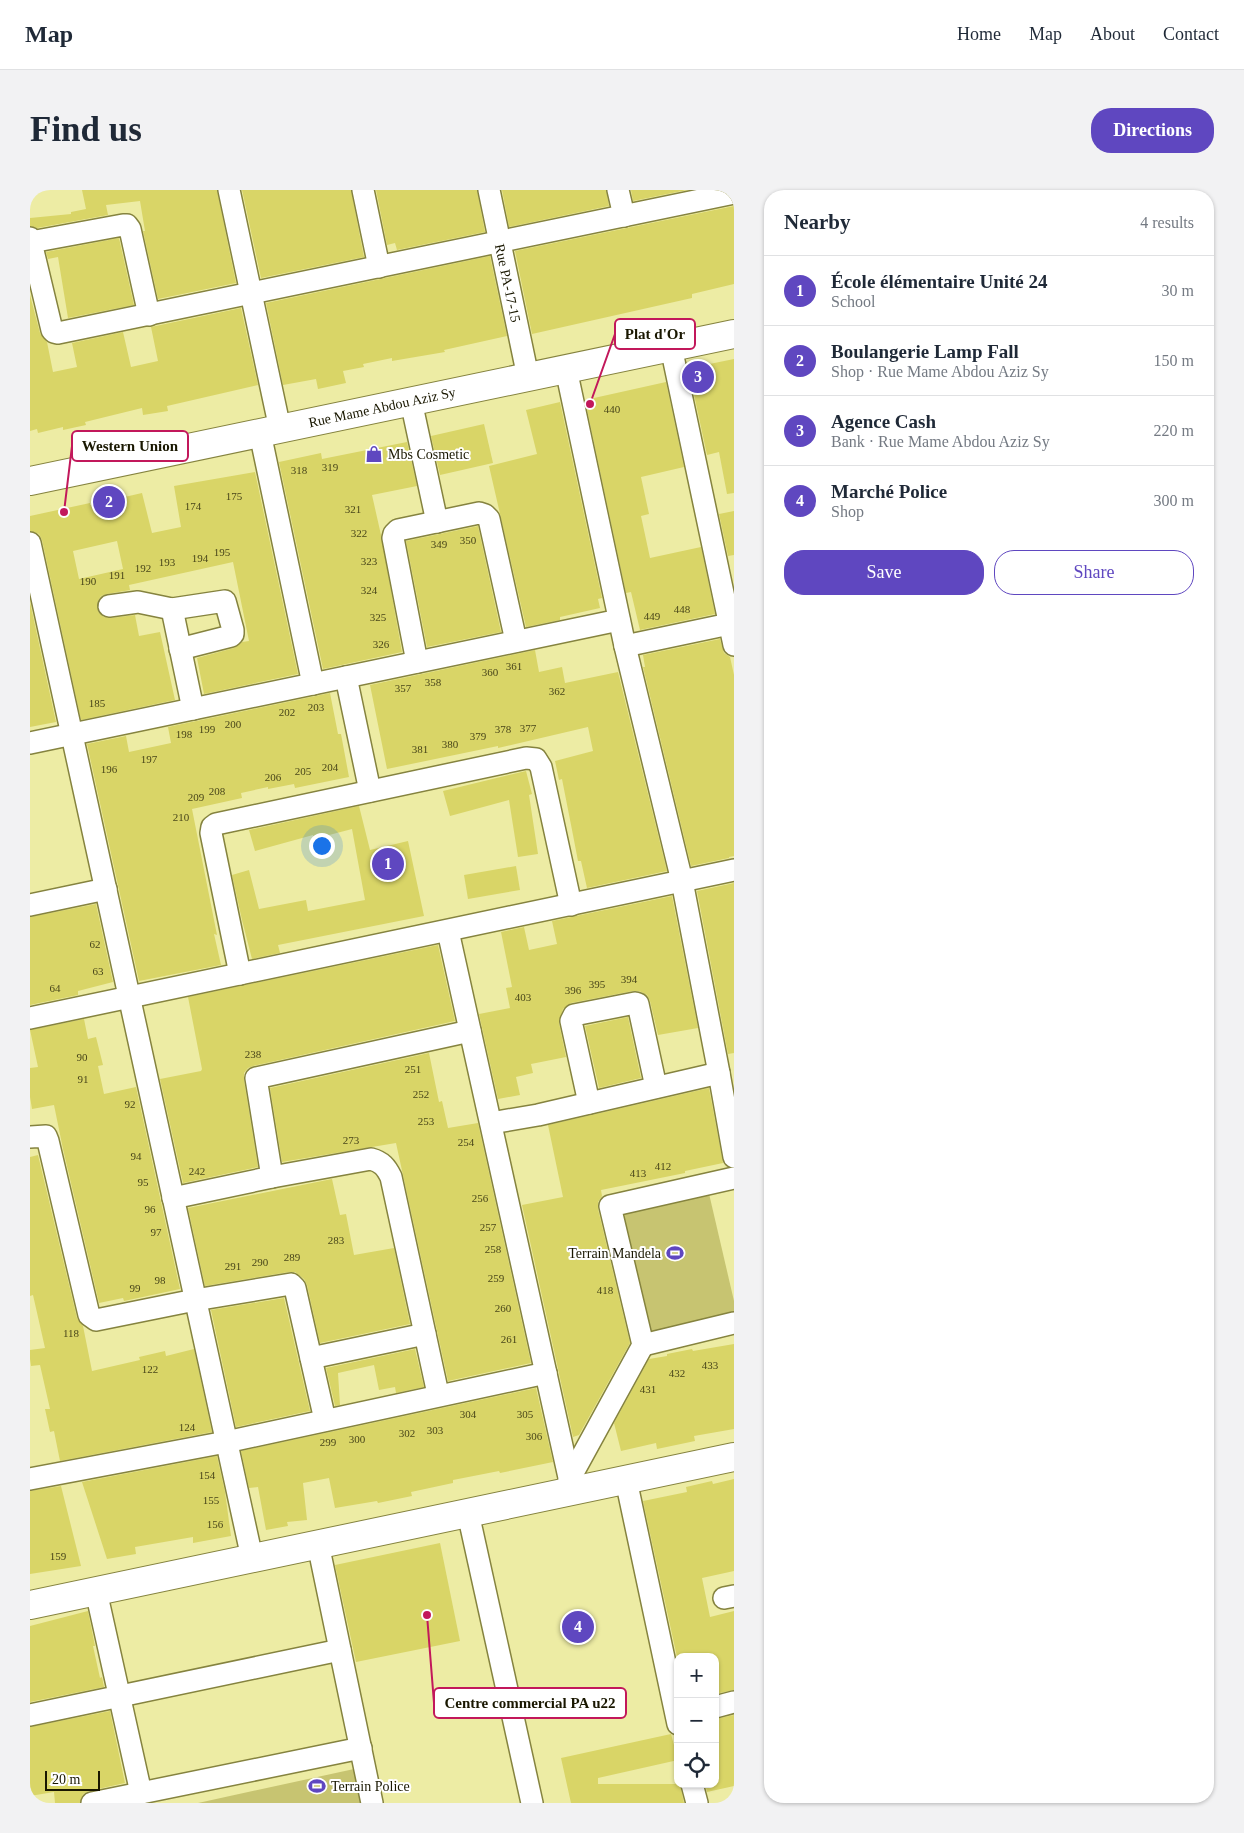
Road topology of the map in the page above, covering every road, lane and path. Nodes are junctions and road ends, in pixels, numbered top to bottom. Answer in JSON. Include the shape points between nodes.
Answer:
{"nodes":[{"id":1,"x":229,"y":190,"type":"edge"},
{"id":2,"x":363,"y":190,"type":"edge"},
{"id":3,"x":489,"y":190,"type":"edge"},
{"id":4,"x":618,"y":190,"type":"edge"},
{"id":5,"x":734,"y":193,"type":"edge"},
{"id":6,"x":624,"y":216,"type":"junction"},
{"id":7,"x":30,"y":240,"type":"edge"},
{"id":8,"x":500,"y":242,"type":"junction"},
{"id":9,"x":379,"y":267,"type":"junction"},
{"id":10,"x":251,"y":294,"type":"junction"},
{"id":11,"x":149,"y":315,"type":"junction"},
{"id":12,"x":734,"y":334,"type":"edge"},
{"id":13,"x":671,"y":347,"type":"junction"},
{"id":14,"x":566,"y":369,"type":"junction"},
{"id":15,"x":528,"y":377,"type":"junction"},
{"id":16,"x":411,"y":401,"type":"junction"},
{"id":17,"x":270,"y":431,"type":"junction"},
{"id":18,"x":30,"y":481,"type":"edge"},
{"id":19,"x":437,"y":522,"type":"junction"},
{"id":20,"x":30,"y":543,"type":"edge"},
{"id":21,"x":109,"y":606,"type":"dead end"},
{"id":22,"x":172,"y":609,"type":"junction"},
{"id":23,"x":619,"y":620,"type":"junction"},
{"id":24,"x":732,"y":623,"type":"edge"},
{"id":25,"x":516,"y":641,"type":"junction"},
{"id":26,"x":734,"y":645,"type":"edge"},
{"id":27,"x":625,"y":646,"type":"junction"},
{"id":28,"x":180,"y":649,"type":"junction"},
{"id":29,"x":416,"y":662,"type":"junction"},
{"id":30,"x":346,"y":677,"type":"junction"},
{"id":31,"x":313,"y":684,"type":"junction"},
{"id":32,"x":192,"y":709,"type":"junction"},
{"id":33,"x":72,"y":734,"type":"junction"},
{"id":34,"x":30,"y":743,"type":"edge"},
{"id":35,"x":370,"y":791,"type":"junction"},
{"id":36,"x":734,"y":870,"type":"edge"},
{"id":37,"x":682,"y":881,"type":"junction"},
{"id":38,"x":106,"y":889,"type":"junction"},
{"id":39,"x":30,"y":905,"type":"edge"},
{"id":40,"x":571,"y":905,"type":"junction"},
{"id":41,"x":448,"y":930,"type":"junction"},
{"id":42,"x":240,"y":974,"type":"junction"},
{"id":43,"x":129,"y":998,"type":"junction"},
{"id":44,"x":30,"y":1018,"type":"edge"},
{"id":45,"x":470,"y":1031,"type":"junction"},
{"id":46,"x":719,"y":1073,"type":"junction"},
{"id":47,"x":656,"y":1087,"type":"junction"},
{"id":48,"x":588,"y":1103,"type":"junction"},
{"id":49,"x":491,"y":1124,"type":"junction"},
{"id":50,"x":30,"y":1137,"type":"edge"},
{"id":51,"x":734,"y":1157,"type":"edge"},
{"id":52,"x":272,"y":1177,"type":"junction"},
{"id":53,"x":734,"y":1178,"type":"edge"},
{"id":54,"x":173,"y":1198,"type":"junction"},
{"id":55,"x":196,"y":1300,"type":"junction"},
{"id":56,"x":734,"y":1323,"type":"edge"},
{"id":57,"x":425,"y":1334,"type":"junction"},
{"id":58,"x":642,"y":1345,"type":"junction"},
{"id":59,"x":311,"y":1358,"type":"junction"},
{"id":60,"x":546,"y":1372,"type":"junction"},
{"id":61,"x":438,"y":1394,"type":"junction"},
{"id":62,"x":324,"y":1420,"type":"junction"},
{"id":63,"x":226,"y":1442,"type":"junction"},
{"id":64,"x":734,"y":1457,"type":"edge"},
{"id":65,"x":30,"y":1479,"type":"edge"},
{"id":66,"x":626,"y":1480,"type":"junction"},
{"id":67,"x":570,"y":1485,"type":"junction"},
{"id":68,"x":468,"y":1513,"type":"junction"},
{"id":69,"x":318,"y":1544,"type":"junction"},
{"id":70,"x":252,"y":1558,"type":"junction"},
{"id":71,"x":96,"y":1591,"type":"junction"},
{"id":72,"x":30,"y":1605,"type":"edge"},
{"id":73,"x":340,"y":1650,"type":"junction"},
{"id":74,"x":119,"y":1696,"type":"junction"},
{"id":75,"x":734,"y":1702,"type":"edge"},
{"id":76,"x":674,"y":1704,"type":"edge"},
{"id":77,"x":719,"y":1706,"type":"edge"},
{"id":78,"x":30,"y":1715,"type":"edge"},
{"id":79,"x":361,"y":1748,"type":"junction"},
{"id":80,"x":693,"y":1788,"type":"edge"},
{"id":81,"x":141,"y":1793,"type":"junction"},
{"id":82,"x":92,"y":1803,"type":"edge"},
{"id":83,"x":372,"y":1803,"type":"edge"},
{"id":84,"x":532,"y":1803,"type":"edge"},
{"id":85,"x":697,"y":1803,"type":"edge"}],
"edges":[{"from":1,"to":10,"type":"street"},
{"from":2,"to":9,"type":"street"},
{"from":3,"to":8,"type":"street","name":"Rue PA-17-15"},
{"from":4,"to":6,"type":"street"},
{"from":5,"to":6,"type":"street"},
{"from":6,"to":8,"type":"street"},
{"from":7,"to":11,"type":"street","via":[[127,225]]},
{"from":7,"to":11,"type":"street","via":[[54,332]]},
{"from":8,"to":9,"type":"street"},
{"from":8,"to":15,"type":"street","name":"Rue PA-17-15"},
{"from":9,"to":10,"type":"street"},
{"from":10,"to":11,"type":"street"},
{"from":10,"to":17,"type":"street"},
{"from":12,"to":13,"type":"street","name":"Rue Mame Abdou Aziz Sy"},
{"from":13,"to":14,"type":"street","name":"Rue Mame Abdou Aziz Sy"},
{"from":13,"to":24,"type":"street"},
{"from":14,"to":15,"type":"street","name":"Rue Mame Abdou Aziz Sy"},
{"from":14,"to":23,"type":"street"},
{"from":15,"to":16,"type":"street","name":"Rue Mame Abdou Aziz Sy"},
{"from":16,"to":17,"type":"street","name":"Rue Mame Abdou Aziz Sy"},
{"from":16,"to":19,"type":"street"},
{"from":17,"to":18,"type":"street","name":"Rue Mame Abdou Aziz Sy"},
{"from":17,"to":31,"type":"street"},
{"from":19,"to":25,"type":"street","via":[[479,513],[489,519]]},
{"from":19,"to":29,"type":"street","via":[[398,530],[393,538]]},
{"from":20,"to":33,"type":"street"},
{"from":21,"to":22,"type":"street","via":[[138,602]]},
{"from":22,"to":28,"type":"street"},
{"from":22,"to":28,"type":"street","via":[[224,601],[234,634]]},
{"from":23,"to":25,"type":"street"},
{"from":23,"to":27,"type":"street"},
{"from":24,"to":26,"type":"street"},
{"from":24,"to":27,"type":"street"},
{"from":25,"to":29,"type":"street"},
{"from":27,"to":37,"type":"street"},
{"from":28,"to":32,"type":"street"},
{"from":29,"to":30,"type":"street"},
{"from":30,"to":31,"type":"street"},
{"from":30,"to":35,"type":"street"},
{"from":31,"to":32,"type":"street"},
{"from":32,"to":33,"type":"street"},
{"from":33,"to":34,"type":"street"},
{"from":33,"to":38,"type":"street"},
{"from":35,"to":40,"type":"street","via":[[526,758],[536,759],[541,767]]},
{"from":35,"to":42,"type":"street","via":[[216,824],[212,828]]},
{"from":36,"to":37,"type":"street"},
{"from":37,"to":40,"type":"street"},
{"from":37,"to":46,"type":"street"},
{"from":38,"to":39,"type":"street"},
{"from":38,"to":43,"type":"street"},
{"from":40,"to":41,"type":"street"},
{"from":41,"to":42,"type":"street"},
{"from":41,"to":45,"type":"street"},
{"from":42,"to":43,"type":"street"},
{"from":43,"to":44,"type":"street"},
{"from":43,"to":54,"type":"street"},
{"from":45,"to":49,"type":"street"},
{"from":45,"to":52,"type":"street","via":[[256,1078]]},
{"from":46,"to":47,"type":"street"},
{"from":46,"to":51,"type":"street"},
{"from":47,"to":48,"type":"street"},
{"from":47,"to":48,"type":"street","via":[[638,1004],[574,1015],[571,1021]]},
{"from":48,"to":49,"type":"street"},
{"from":49,"to":60,"type":"street"},
{"from":50,"to":55,"type":"street","via":[[42,1135],[48,1140],[92,1318],[96,1320]]},
{"from":52,"to":54,"type":"street"},
{"from":52,"to":57,"type":"street","via":[[371,1160],[379,1161],[386,1168],[391,1177]]},
{"from":53,"to":58,"type":"street","via":[[610,1206]]},
{"from":54,"to":55,"type":"street"},
{"from":55,"to":59,"type":"street","via":[[294,1285]]},
{"from":55,"to":63,"type":"street"},
{"from":56,"to":58,"type":"street"},
{"from":57,"to":59,"type":"street"},
{"from":57,"to":61,"type":"street"},
{"from":58,"to":67,"type":"street"},
{"from":59,"to":62,"type":"street"},
{"from":60,"to":61,"type":"street"},
{"from":60,"to":67,"type":"street"},
{"from":61,"to":62,"type":"street"},
{"from":62,"to":63,"type":"street"},
{"from":63,"to":65,"type":"street"},
{"from":63,"to":70,"type":"street"},
{"from":64,"to":66,"type":"street"},
{"from":66,"to":67,"type":"street"},
{"from":66,"to":76,"type":"street"},
{"from":67,"to":68,"type":"street"},
{"from":68,"to":69,"type":"street"},
{"from":68,"to":84,"type":"street"},
{"from":69,"to":70,"type":"street"},
{"from":69,"to":73,"type":"street"},
{"from":70,"to":71,"type":"street"},
{"from":71,"to":72,"type":"street"},
{"from":71,"to":74,"type":"street"},
{"from":73,"to":74,"type":"street"},
{"from":73,"to":79,"type":"street"},
{"from":74,"to":78,"type":"street"},
{"from":74,"to":81,"type":"street"},
{"from":75,"to":77,"type":"street"},
{"from":79,"to":81,"type":"street"},
{"from":79,"to":83,"type":"street"},
{"from":80,"to":85,"type":"street"},
{"from":81,"to":82,"type":"street"}]}
